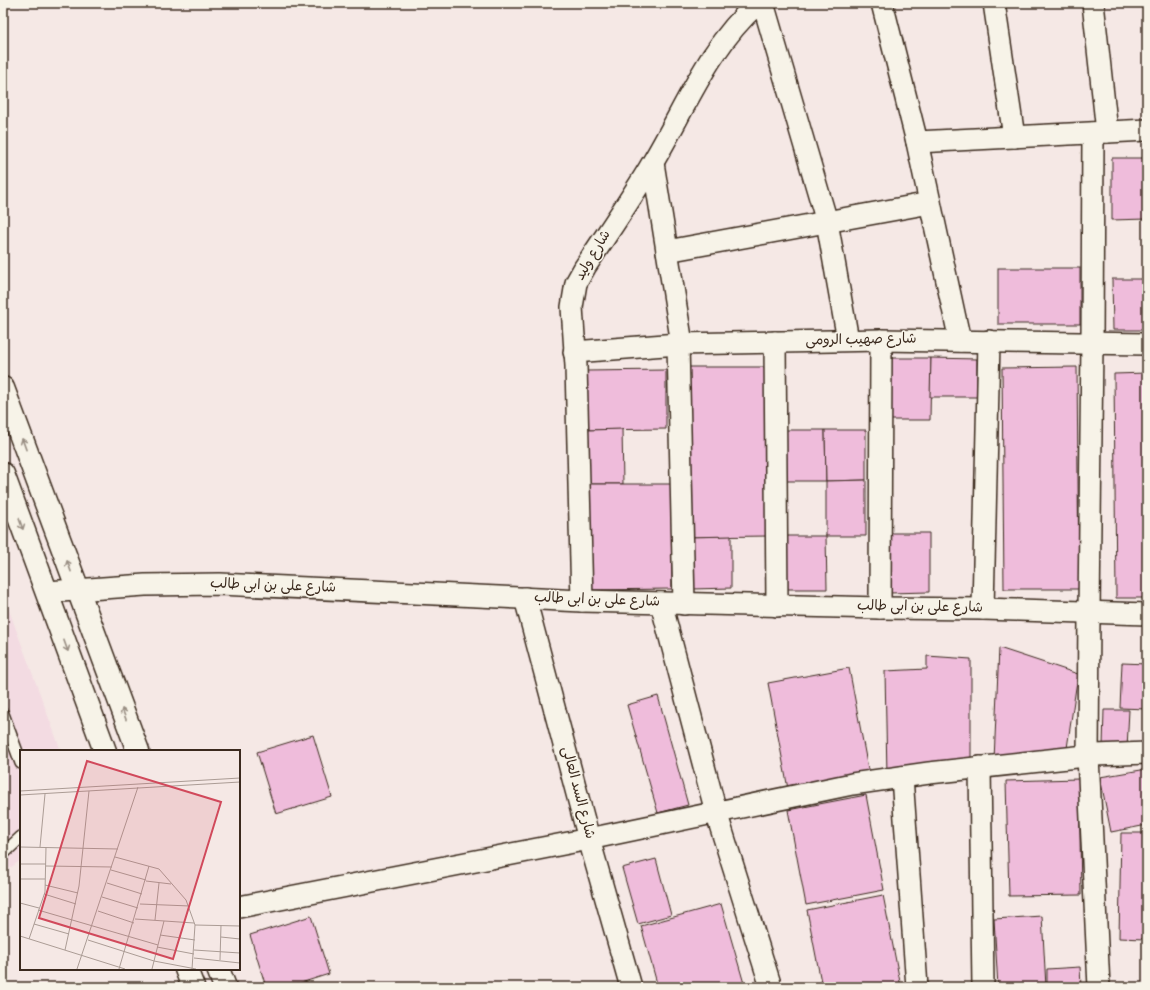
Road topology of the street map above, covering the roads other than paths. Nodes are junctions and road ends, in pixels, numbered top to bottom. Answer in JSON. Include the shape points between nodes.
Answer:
{"nodes":[{"id":1,"x":758,"y":3,"type":"edge"},
{"id":2,"x":763,"y":3,"type":"edge"},
{"id":3,"x":882,"y":3,"type":"edge"},
{"id":4,"x":994,"y":3,"type":"edge"},
{"id":5,"x":1093,"y":3,"type":"edge"},
{"id":6,"x":1147,"y":130,"type":"edge"},
{"id":7,"x":1100,"y":132,"type":"junction"},
{"id":8,"x":1014,"y":137,"type":"junction"},
{"id":9,"x":917,"y":142,"type":"junction"},
{"id":10,"x":653,"y":163,"type":"junction"},
{"id":11,"x":930,"y":203,"type":"junction"},
{"id":12,"x":827,"y":222,"type":"junction"},
{"id":13,"x":667,"y":251,"type":"junction"},
{"id":14,"x":848,"y":340,"type":"junction"},
{"id":15,"x":881,"y":340,"type":"junction"},
{"id":16,"x":960,"y":341,"type":"junction"},
{"id":17,"x":989,"y":341,"type":"junction"},
{"id":18,"x":775,"y":342,"type":"junction"},
{"id":19,"x":1092,"y":343,"type":"junction"},
{"id":20,"x":680,"y":344,"type":"junction"},
{"id":21,"x":1147,"y":344,"type":"edge"},
{"id":22,"x":574,"y":352,"type":"junction"},
{"id":23,"x":3,"y":388,"type":"edge"},
{"id":24,"x":3,"y":474,"type":"edge"},
{"id":25,"x":78,"y":589,"type":"junction"},
{"id":26,"x":46,"y":592,"type":"junction"},
{"id":27,"x":525,"y":598,"type":"junction"},
{"id":28,"x":582,"y":601,"type":"junction"},
{"id":29,"x":661,"y":603,"type":"junction"},
{"id":30,"x":684,"y":604,"type":"junction"},
{"id":31,"x":776,"y":606,"type":"junction"},
{"id":32,"x":880,"y":608,"type":"junction"},
{"id":33,"x":983,"y":609,"type":"junction"},
{"id":34,"x":1089,"y":612,"type":"junction"},
{"id":35,"x":1147,"y":614,"type":"edge"},
{"id":36,"x":3,"y":714,"type":"edge"},
{"id":37,"x":105,"y":750,"type":"edge"},
{"id":38,"x":138,"y":750,"type":"edge"},
{"id":39,"x":1147,"y":753,"type":"edge"},
{"id":40,"x":1088,"y":756,"type":"junction"},
{"id":41,"x":20,"y":760,"type":"edge"},
{"id":42,"x":980,"y":767,"type":"junction"},
{"id":43,"x":902,"y":777,"type":"junction"},
{"id":44,"x":716,"y":812,"type":"junction"},
{"id":45,"x":20,"y":838,"type":"edge"},
{"id":46,"x":589,"y":839,"type":"junction"},
{"id":47,"x":3,"y":854,"type":"edge"},
{"id":48,"x":240,"y":907,"type":"edge"},
{"id":49,"x":186,"y":970,"type":"edge"},
{"id":50,"x":218,"y":970,"type":"edge"},
{"id":51,"x":193,"y":987,"type":"edge"},
{"id":52,"x":225,"y":987,"type":"edge"},
{"id":53,"x":631,"y":987,"type":"edge"},
{"id":54,"x":770,"y":987,"type":"edge"},
{"id":55,"x":917,"y":987,"type":"edge"},
{"id":56,"x":983,"y":987,"type":"edge"},
{"id":57,"x":1099,"y":987,"type":"edge"}],
"edges":[{"from":1,"to":10,"type":"street","name":"شارع وليد","via":[[727,35],[702,74]]},
{"from":2,"to":12,"type":"street"},
{"from":3,"to":9,"type":"street"},
{"from":4,"to":8,"type":"street"},
{"from":5,"to":7,"type":"street"},
{"from":6,"to":7,"type":"street"},
{"from":7,"to":8,"type":"street"},
{"from":7,"to":19,"type":"street"},
{"from":8,"to":9,"type":"street"},
{"from":9,"to":11,"type":"street"},
{"from":10,"to":13,"type":"street"},
{"from":10,"to":22,"type":"street","name":"شارع وليد","via":[[576,283],[572,307]]},
{"from":11,"to":12,"type":"street"},
{"from":11,"to":16,"type":"street"},
{"from":12,"to":13,"type":"street"},
{"from":12,"to":14,"type":"street"},
{"from":13,"to":20,"type":"street"},
{"from":14,"to":15,"type":"street","name":"شارع صهيب الرومى"},
{"from":14,"to":18,"type":"street","name":"شارع صهيب الرومى"},
{"from":15,"to":16,"type":"street","name":"شارع صهيب الرومى"},
{"from":15,"to":32,"type":"street"},
{"from":16,"to":17,"type":"street","name":"شارع صهيب الرومى"},
{"from":17,"to":19,"type":"street","name":"شارع صهيب الرومى"},
{"from":17,"to":33,"type":"street"},
{"from":18,"to":20,"type":"street","name":"شارع صهيب الرومى"},
{"from":18,"to":31,"type":"street"},
{"from":19,"to":21,"type":"street","name":"شارع صهيب الرومى"},
{"from":19,"to":34,"type":"street"},
{"from":20,"to":22,"type":"street","name":"شارع صهيب الرومى"},
{"from":20,"to":30,"type":"street"},
{"from":22,"to":28,"type":"street","name":"شارع وليد"},
{"from":25,"to":23,"type":"main road","one_way":true},
{"from":24,"to":26,"type":"main road","one_way":true},
{"from":25,"to":26,"type":"street","name":"شارع على بن ابى طالب"},
{"from":25,"to":27,"type":"street","name":"شارع على بن ابى طالب","via":[[220,584]]},
{"from":38,"to":25,"type":"main road","one_way":true},
{"from":26,"to":37,"type":"main road","one_way":true},
{"from":27,"to":28,"type":"street","name":"شارع على بن ابى طالب"},
{"from":27,"to":46,"type":"street","name":"شارع السد العالى"},
{"from":28,"to":29,"type":"street","name":"شارع على بن ابى طالب"},
{"from":29,"to":30,"type":"street","name":"شارع على بن ابى طالب"},
{"from":29,"to":44,"type":"street"},
{"from":30,"to":31,"type":"street","name":"شارع على بن ابى طالب"},
{"from":31,"to":32,"type":"street","name":"شارع على بن ابى طالب"},
{"from":32,"to":33,"type":"street","name":"شارع على بن ابى طالب"},
{"from":33,"to":34,"type":"street","name":"شارع على بن ابى طالب"},
{"from":34,"to":35,"type":"street","name":"شارع على بن ابى طالب"},
{"from":34,"to":40,"type":"street"},
{"from":36,"to":41,"type":"lane"},
{"from":39,"to":40,"type":"street"},
{"from":40,"to":42,"type":"street"},
{"from":40,"to":57,"type":"street"},
{"from":42,"to":43,"type":"street"},
{"from":42,"to":56,"type":"street"},
{"from":43,"to":44,"type":"street","via":[[852,784]]},
{"from":43,"to":55,"type":"street"},
{"from":44,"to":46,"type":"street"},
{"from":44,"to":54,"type":"street"},
{"from":45,"to":47,"type":"lane"},
{"from":46,"to":48,"type":"street"},
{"from":46,"to":53,"type":"street","name":"شارع السد العالى"},
{"from":49,"to":51,"type":"main road"},
{"from":50,"to":52,"type":"main road"}]}
